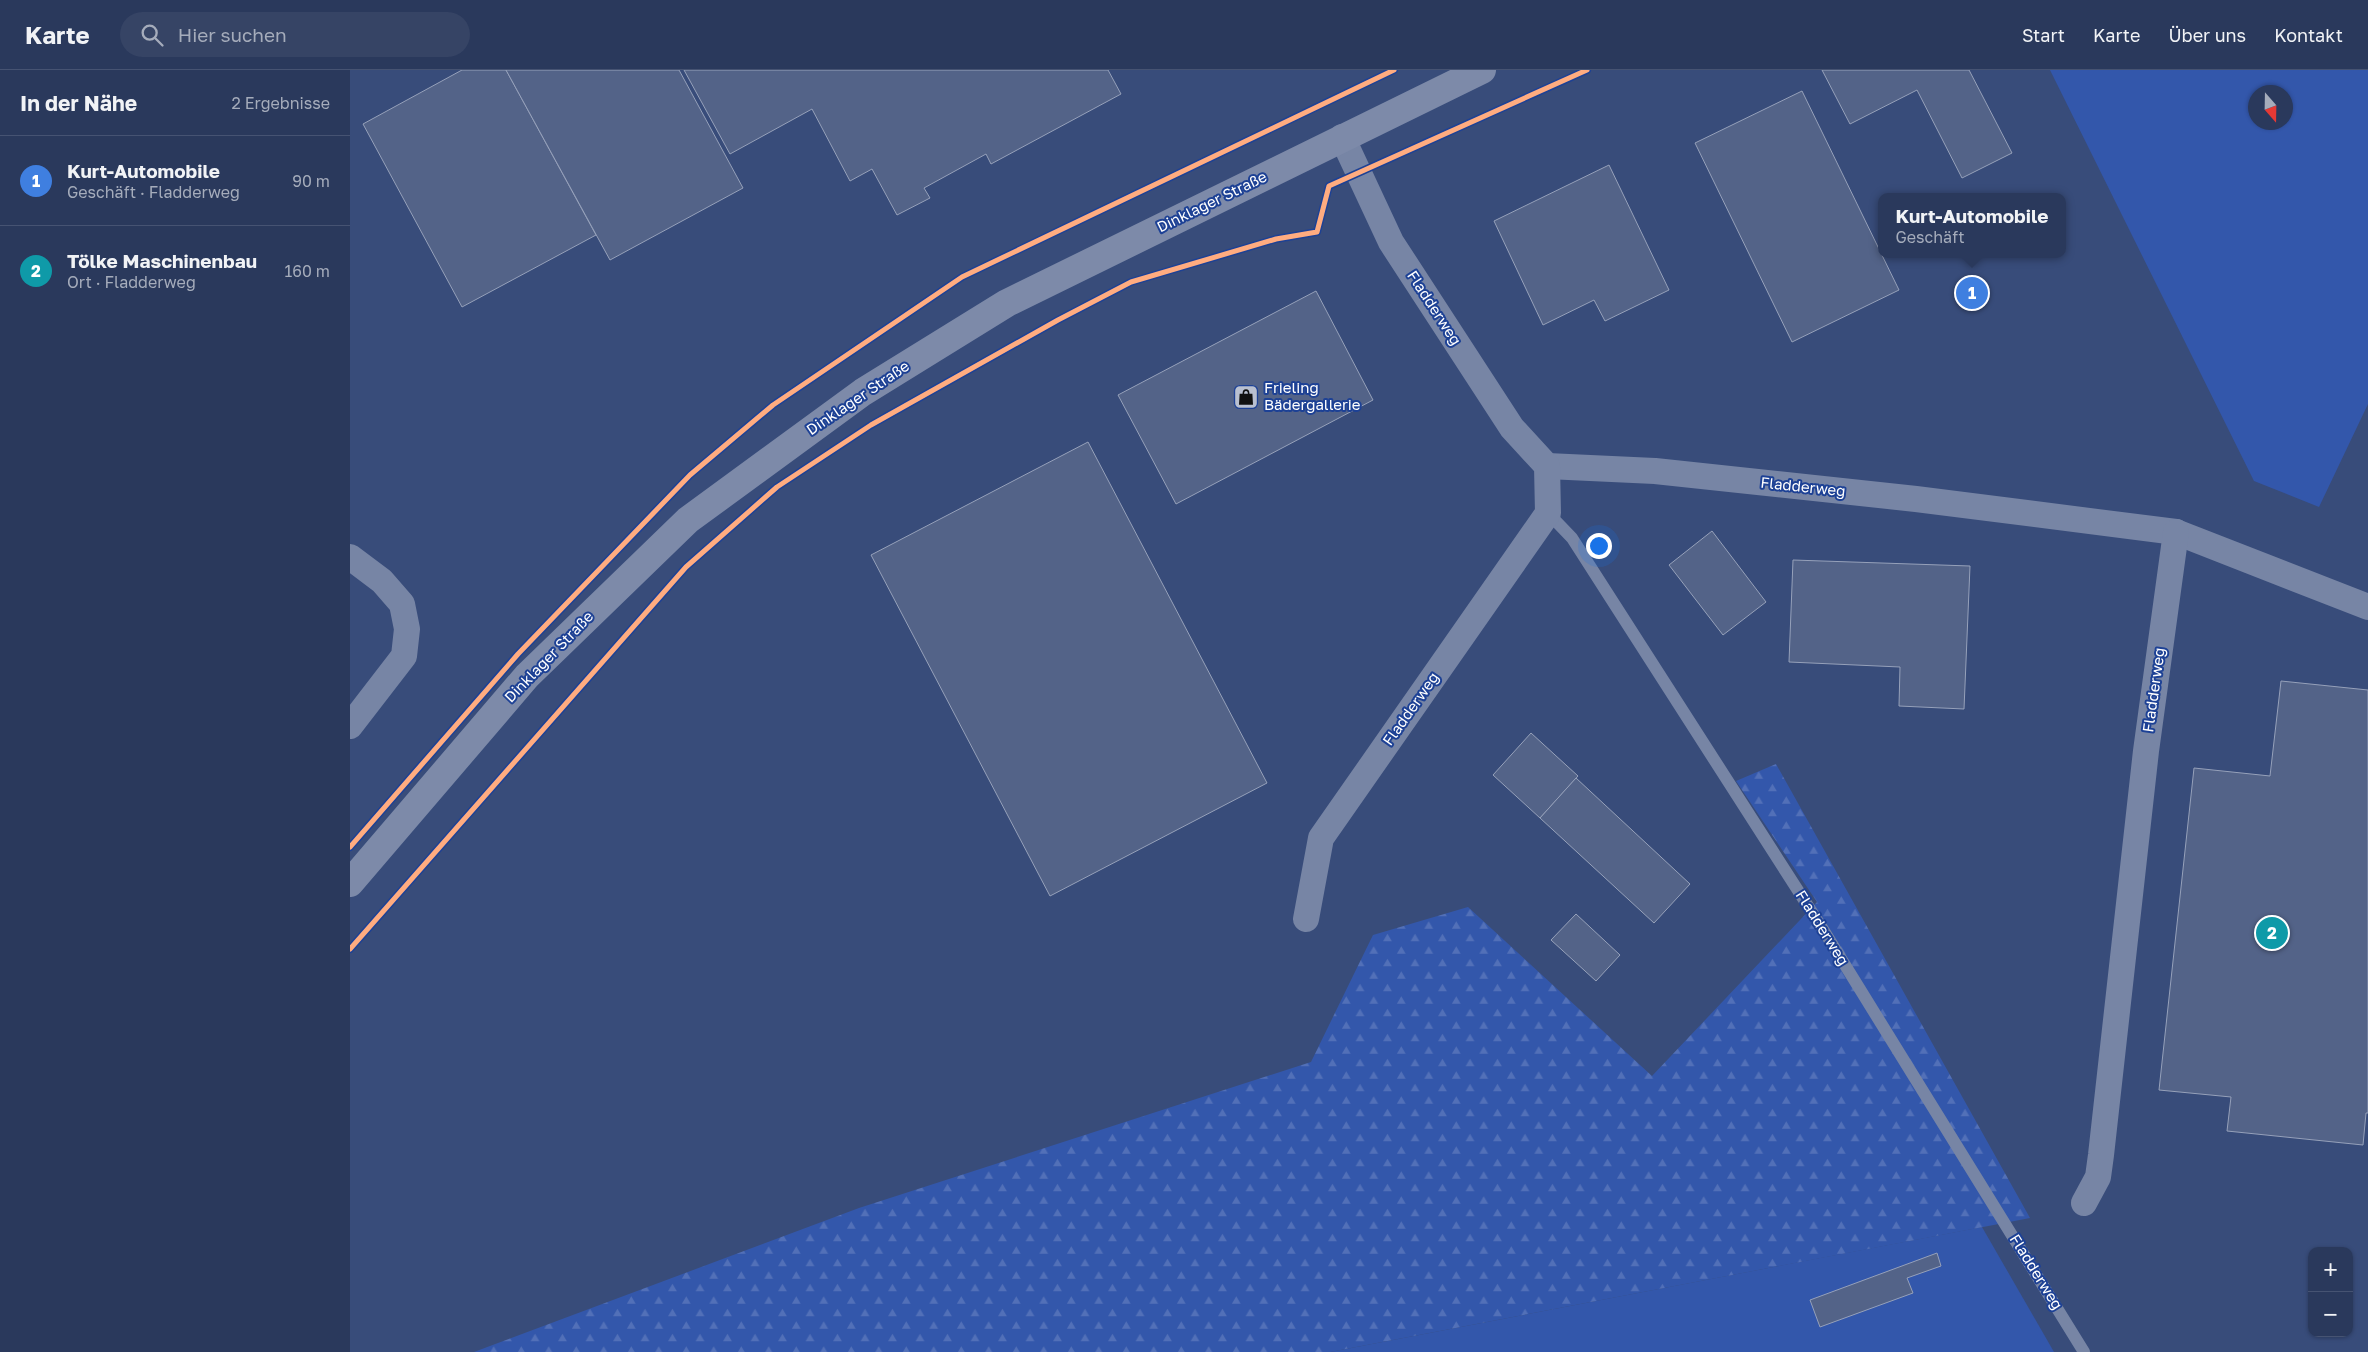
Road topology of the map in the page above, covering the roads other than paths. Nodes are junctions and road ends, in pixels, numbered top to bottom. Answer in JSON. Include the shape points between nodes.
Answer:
{"nodes":[{"id":1,"x":1482,"y":70,"type":"edge"},
{"id":2,"x":1342,"y":137,"type":"junction"},
{"id":3,"x":1547,"y":466,"type":"junction"},
{"id":4,"x":1548,"y":513,"type":"junction"},
{"id":5,"x":2176,"y":532,"type":"junction"},
{"id":6,"x":350,"y":557,"type":"edge"},
{"id":7,"x":2368,"y":607,"type":"edge"},
{"id":8,"x":350,"y":726,"type":"edge"},
{"id":9,"x":350,"y":883,"type":"edge"},
{"id":10,"x":1306,"y":919,"type":"dead end"},
{"id":11,"x":2084,"y":1203,"type":"dead end"},
{"id":12,"x":2084,"y":1352,"type":"edge"}],
"edges":[{"from":1,"to":2,"type":"main road","name":"Dinklager Straße"},
{"from":2,"to":3,"type":"street","name":"Fladderweg","via":[[1391,242],[1512,428]]},
{"from":2,"to":9,"type":"main road","name":"Dinklager Straße","via":[[1007,303],[863,392],[688,520],[527,676]]},
{"from":3,"to":4,"type":"street"},
{"from":3,"to":5,"type":"street","name":"Fladderweg","via":[[1675,473]]},
{"from":4,"to":10,"type":"street","name":"Fladderweg","via":[[1321,838]]},
{"from":4,"to":12,"type":"lane","name":"Fladderweg","via":[[1572,538],[1824,931]]},
{"from":5,"to":7,"type":"street","name":"Fladderweg"},
{"from":5,"to":11,"type":"street","name":"Fladderweg","via":[[2146,751],[2098,1177]]},
{"from":6,"to":8,"type":"street","via":[[382,581],[402,604],[407,629],[404,656]]}]}
